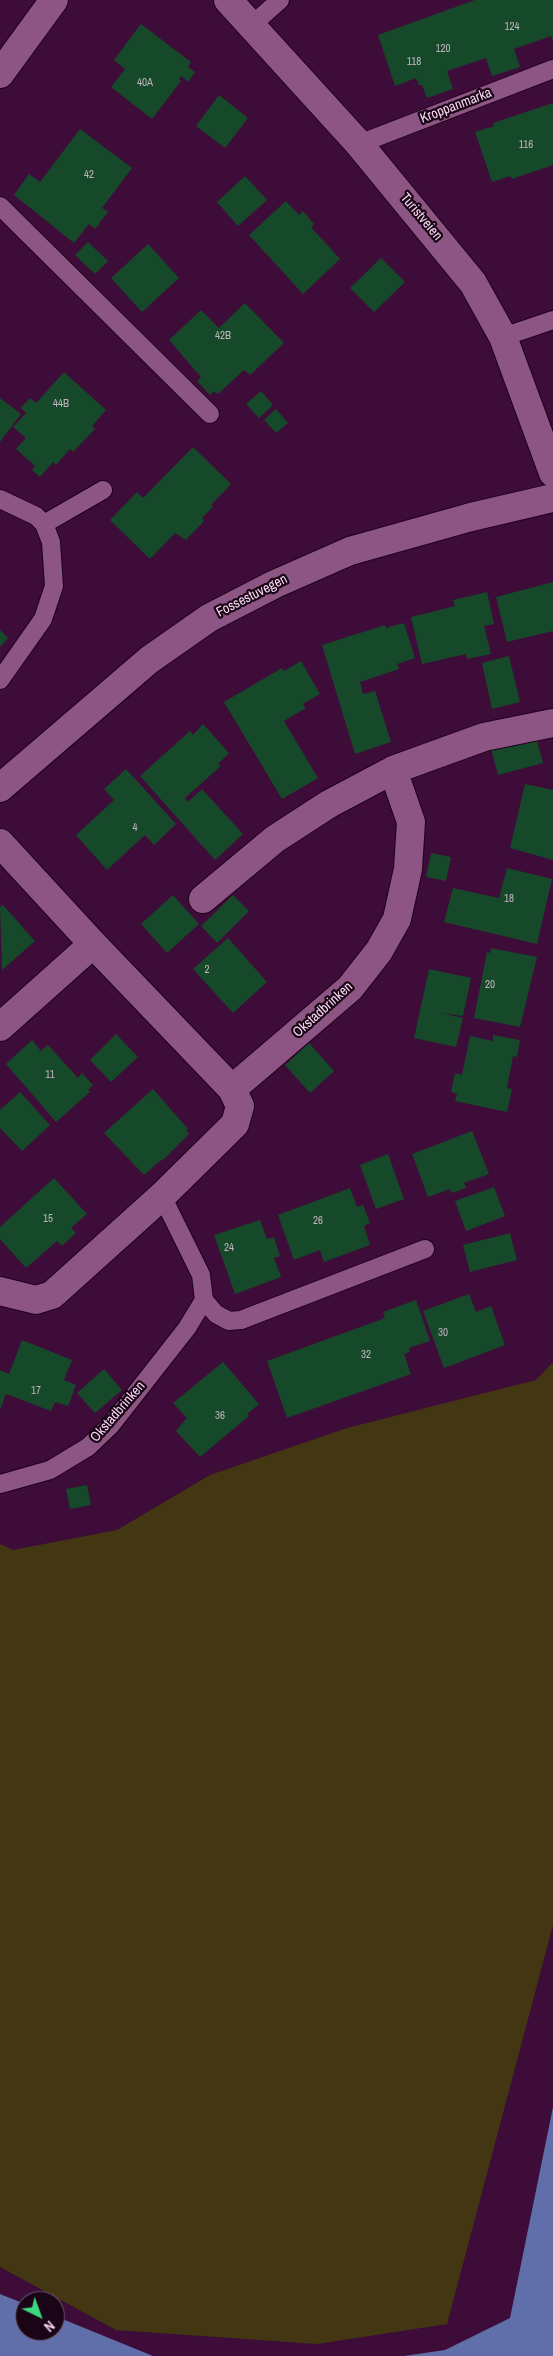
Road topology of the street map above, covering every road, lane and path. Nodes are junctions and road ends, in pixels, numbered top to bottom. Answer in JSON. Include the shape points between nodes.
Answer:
{"nodes":[{"id":1,"x":54,"y":0,"type":"edge"},
{"id":2,"x":228,"y":0,"type":"edge"},
{"id":3,"x":280,"y":0,"type":"edge"},
{"id":4,"x":252,"y":25,"type":"junction"},
{"id":5,"x":553,"y":68,"type":"edge"},
{"id":6,"x":0,"y":74,"type":"edge"},
{"id":7,"x":359,"y":144,"type":"junction"},
{"id":8,"x":0,"y":206,"type":"edge"},
{"id":9,"x":553,"y":320,"type":"edge"},
{"id":10,"x":503,"y":337,"type":"junction"},
{"id":11,"x":210,"y":414,"type":"dead end"},
{"id":12,"x":553,"y":473,"type":"edge"},
{"id":13,"x":103,"y":490,"type":"dead end"},
{"id":14,"x":553,"y":498,"type":"edge"},
{"id":15,"x":0,"y":499,"type":"edge"},
{"id":16,"x":44,"y":524,"type":"junction"},
{"id":17,"x":0,"y":680,"type":"edge"},
{"id":18,"x":553,"y":724,"type":"edge"},
{"id":19,"x":393,"y":770,"type":"junction"},
{"id":20,"x":0,"y":788,"type":"edge"},
{"id":21,"x":0,"y":842,"type":"edge"},
{"id":22,"x":203,"y":899,"type":"dead end"},
{"id":23,"x":93,"y":944,"type":"junction"},
{"id":24,"x":0,"y":1027,"type":"edge"},
{"id":25,"x":232,"y":1089,"type":"junction"},
{"id":26,"x":162,"y":1196,"type":"junction"},
{"id":27,"x":425,"y":1249,"type":"dead end"},
{"id":28,"x":0,"y":1291,"type":"edge"},
{"id":29,"x":204,"y":1300,"type":"junction"},
{"id":30,"x":0,"y":1484,"type":"edge"}],
"edges":[{"from":1,"to":6,"type":"street"},
{"from":2,"to":4,"type":"street","name":"Turistveien"},
{"from":3,"to":4,"type":"lane"},
{"from":4,"to":7,"type":"street","name":"Turistveien"},
{"from":5,"to":7,"type":"lane","name":"Kroppanmarka"},
{"from":7,"to":10,"type":"street","name":"Turistveien","via":[[473,283]]},
{"from":8,"to":11,"type":"lane"},
{"from":9,"to":10,"type":"lane"},
{"from":10,"to":12,"type":"street","name":"Turistveien"},
{"from":13,"to":16,"type":"lane"},
{"from":14,"to":20,"type":"street","name":"Fossestuvegen","via":[[350,551],[266,588],[209,618],[149,660]]},
{"from":15,"to":16,"type":"lane","via":[[36,516]]},
{"from":16,"to":17,"type":"lane","via":[[50,542],[54,586],[43,619]]},
{"from":18,"to":19,"type":"street","via":[[484,737]]},
{"from":19,"to":22,"type":"street","via":[[329,804],[275,839]]},
{"from":19,"to":25,"type":"street","name":"Okstadbrinken","via":[[411,822],[408,869],[397,919],[379,951],[350,988]]},
{"from":21,"to":23,"type":"street"},
{"from":23,"to":24,"type":"street"},
{"from":23,"to":25,"type":"street"},
{"from":25,"to":26,"type":"street","via":[[240,1106],[235,1124]]},
{"from":26,"to":28,"type":"street","via":[[52,1295],[36,1300]]},
{"from":26,"to":29,"type":"lane","via":[[201,1275]]},
{"from":27,"to":29,"type":"lane","via":[[241,1320],[229,1321],[216,1314]]},
{"from":29,"to":30,"type":"lane","name":"Okstadbrinken","via":[[187,1328],[111,1425],[88,1447],[50,1470]]}]}
